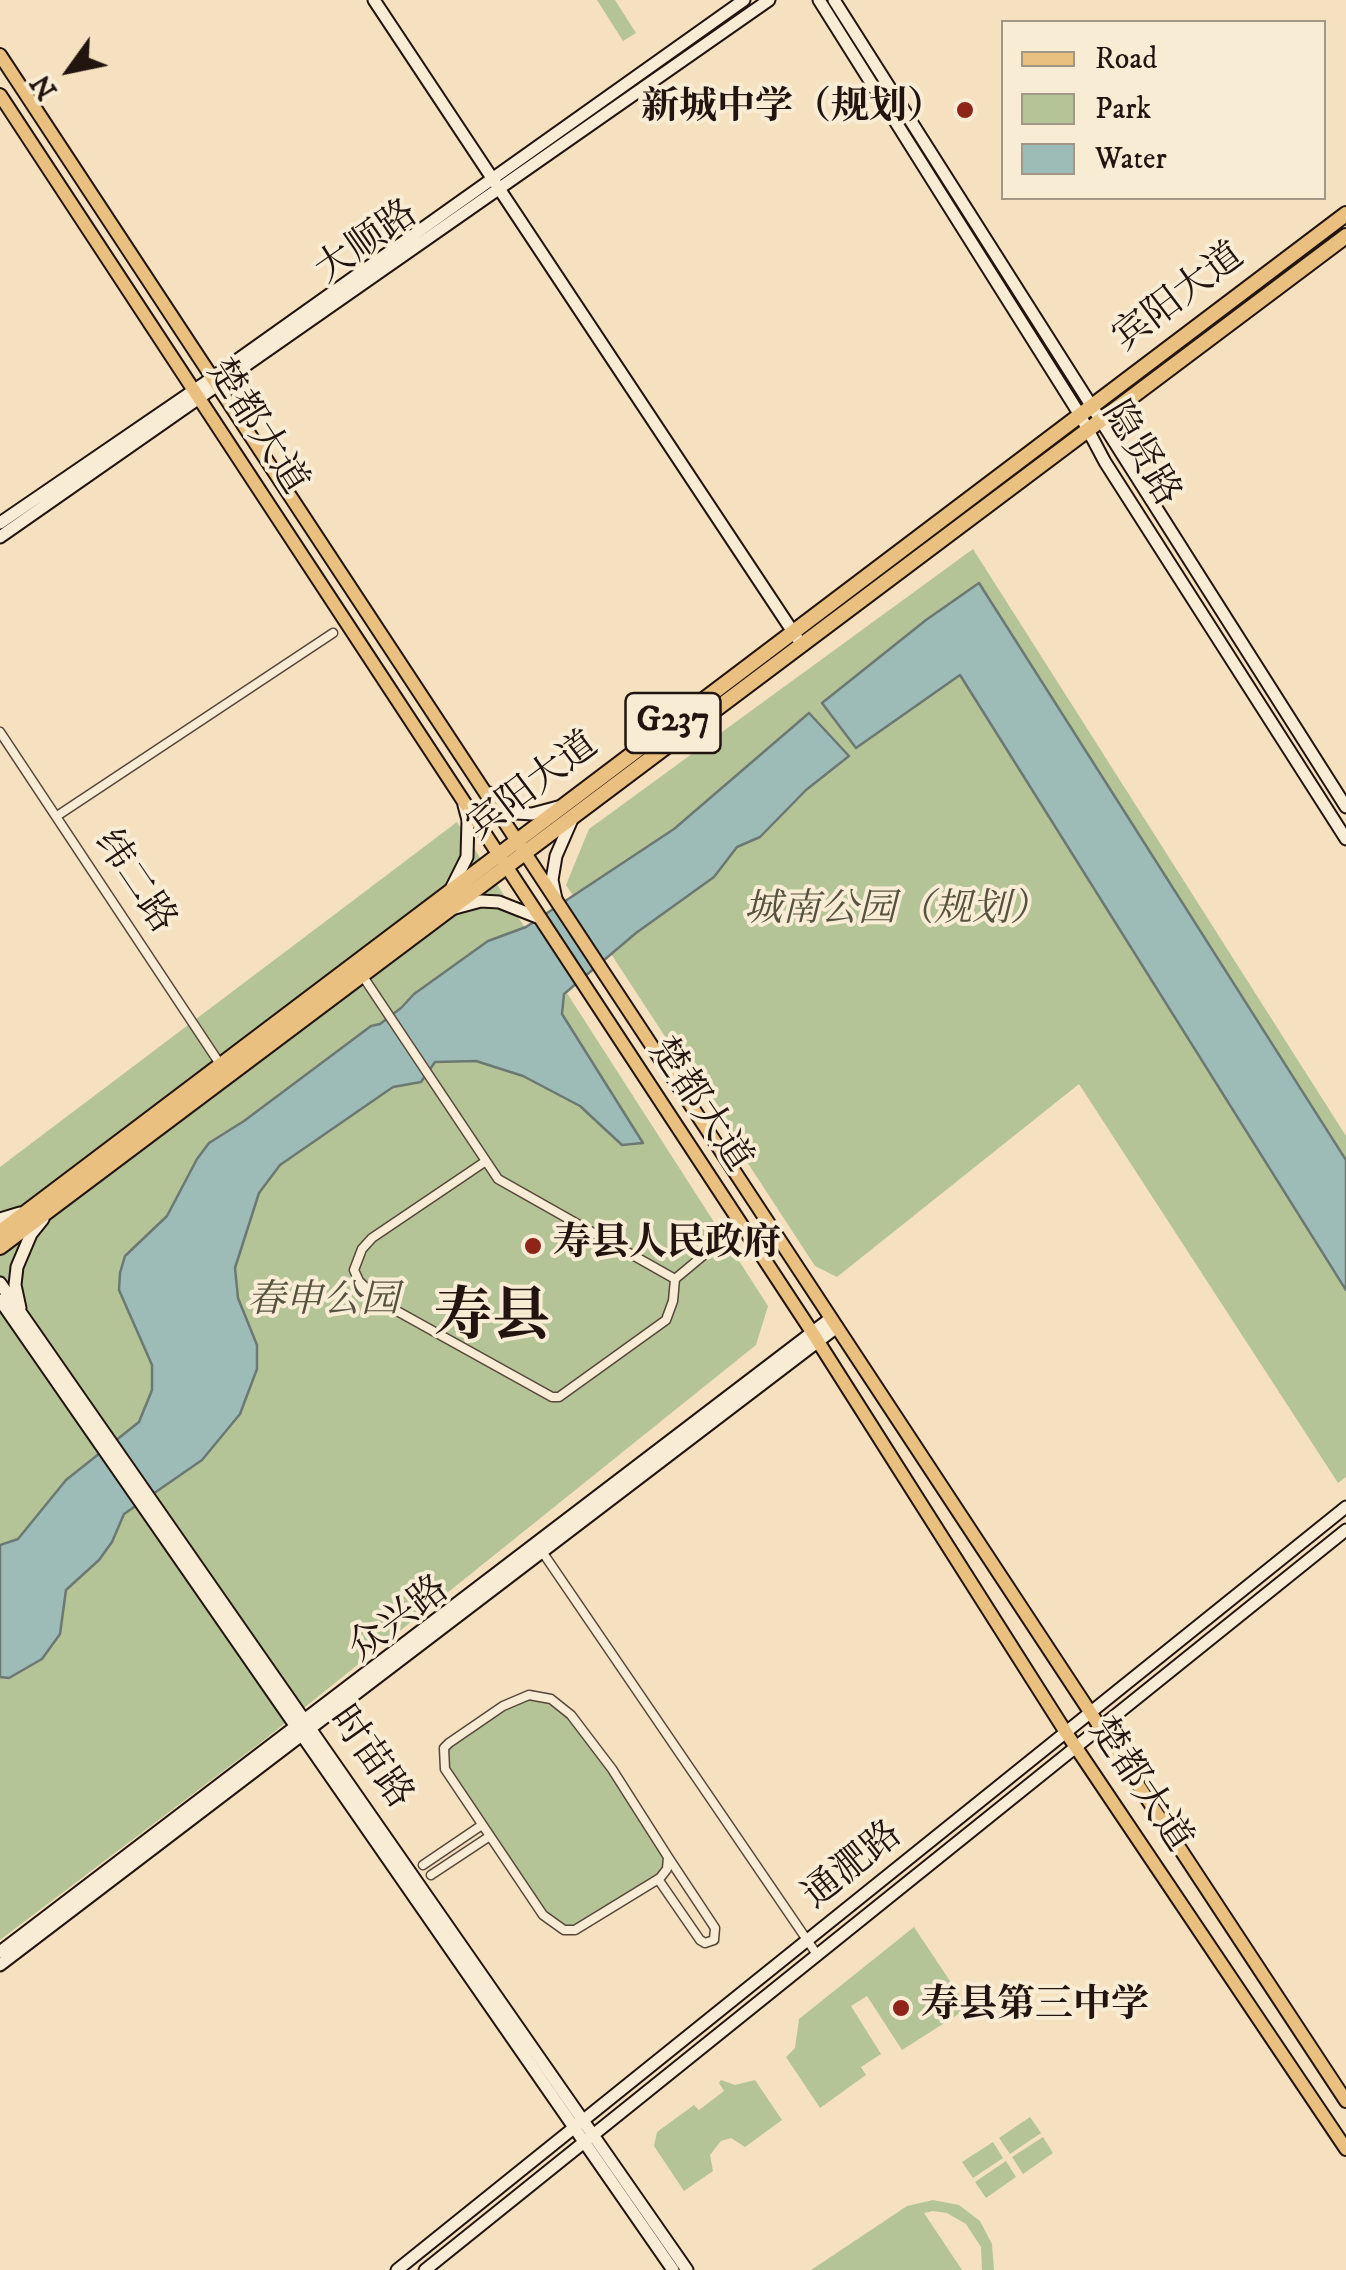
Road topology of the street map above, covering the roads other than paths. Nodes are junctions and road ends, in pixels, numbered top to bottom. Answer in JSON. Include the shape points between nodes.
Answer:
{"nodes":[{"id":1,"x":374,"y":0,"type":"edge"},
{"id":2,"x":744,"y":0,"type":"edge"},
{"id":3,"x":769,"y":0,"type":"edge"},
{"id":4,"x":819,"y":0,"type":"edge"},
{"id":5,"x":834,"y":0,"type":"edge"},
{"id":6,"x":0,"y":55,"type":"edge"},
{"id":7,"x":0,"y":96,"type":"edge"},
{"id":8,"x":58,"y":144,"type":"junction"},
{"id":9,"x":40,"y":155,"type":"junction"},
{"id":10,"x":75,"y":169,"type":"junction"},
{"id":11,"x":57,"y":182,"type":"junction"},
{"id":12,"x":494,"y":184,"type":"junction"},
{"id":13,"x":1346,"y":214,"type":"edge"},
{"id":14,"x":1346,"y":236,"type":"edge"},
{"id":15,"x":212,"y":378,"type":"junction"},
{"id":16,"x":195,"y":390,"type":"junction"},
{"id":17,"x":1085,"y":411,"type":"junction"},
{"id":18,"x":1094,"y":426,"type":"junction"},
{"id":19,"x":0,"y":523,"type":"edge"},
{"id":20,"x":0,"y":537,"type":"edge"},
{"id":21,"x":370,"y":617,"type":"junction"},
{"id":22,"x":351,"y":630,"type":"junction"},
{"id":23,"x":333,"y":633,"type":"dead end"},
{"id":24,"x":797,"y":639,"type":"junction"},
{"id":25,"x":404,"y":669,"type":"junction"},
{"id":26,"x":385,"y":682,"type":"junction"},
{"id":27,"x":0,"y":732,"type":"edge"},
{"id":28,"x":481,"y":786,"type":"junction"},
{"id":29,"x":462,"y":801,"type":"junction"},
{"id":30,"x":574,"y":806,"type":"junction"},
{"id":31,"x":1346,"y":807,"type":"edge"},
{"id":32,"x":60,"y":814,"type":"dead end"},
{"id":33,"x":1346,"y":838,"type":"edge"},
{"id":34,"x":522,"y":846,"type":"junction"},
{"id":35,"x":502,"y":862,"type":"junction"},
{"id":36,"x":557,"y":900,"type":"junction"},
{"id":37,"x":444,"y":905,"type":"junction"},
{"id":38,"x":538,"y":919,"type":"junction"},
{"id":39,"x":362,"y":975,"type":"junction"},
{"id":40,"x":220,"y":1064,"type":"junction"},
{"id":41,"x":486,"y":1161,"type":"junction"},
{"id":42,"x":44,"y":1206,"type":"junction"},
{"id":43,"x":0,"y":1219,"type":"edge"},
{"id":44,"x":741,"y":1224,"type":"junction"},
{"id":45,"x":0,"y":1232,"type":"edge"},
{"id":46,"x":0,"y":1248,"type":"edge"},
{"id":47,"x":675,"y":1278,"type":"junction"},
{"id":48,"x":0,"y":1283,"type":"edge"},
{"id":49,"x":0,"y":1304,"type":"edge"},
{"id":50,"x":18,"y":1318,"type":"junction"},
{"id":51,"x":834,"y":1323,"type":"junction"},
{"id":52,"x":812,"y":1332,"type":"junction"},
{"id":53,"x":1346,"y":1507,"type":"edge"},
{"id":54,"x":1346,"y":1530,"type":"edge"},
{"id":55,"x":539,"y":1547,"type":"junction"},
{"id":56,"x":1092,"y":1713,"type":"junction"},
{"id":57,"x":306,"y":1726,"type":"junction"},
{"id":58,"x":1101,"y":1728,"type":"junction"},
{"id":59,"x":1067,"y":1734,"type":"junction"},
{"id":60,"x":1076,"y":1748,"type":"junction"},
{"id":61,"x":482,"y":1825,"type":"junction"},
{"id":62,"x":490,"y":1836,"type":"junction"},
{"id":63,"x":668,"y":1857,"type":"junction"},
{"id":64,"x":423,"y":1865,"type":"dead end"},
{"id":65,"x":431,"y":1875,"type":"dead end"},
{"id":66,"x":658,"y":1879,"type":"junction"},
{"id":67,"x":808,"y":1942,"type":"junction"},
{"id":68,"x":0,"y":1952,"type":"edge"},
{"id":69,"x":818,"y":1956,"type":"junction"},
{"id":70,"x":0,"y":1965,"type":"edge"},
{"id":71,"x":1346,"y":2101,"type":"edge"},
{"id":72,"x":579,"y":2125,"type":"junction"},
{"id":73,"x":589,"y":2139,"type":"junction"},
{"id":74,"x":1346,"y":2149,"type":"edge"},
{"id":75,"x":397,"y":2270,"type":"edge"},
{"id":76,"x":426,"y":2270,"type":"edge"},
{"id":77,"x":673,"y":2270,"type":"edge"},
{"id":78,"x":688,"y":2270,"type":"edge"}],
"edges":[{"from":1,"to":12,"type":"street"},
{"from":2,"to":12,"type":"street","name":"大顺路"},
{"from":3,"to":12,"type":"street","name":"大顺路"},
{"from":4,"to":17,"type":"street","name":"隐贤路"},
{"from":5,"to":17,"type":"street","name":"隐贤路"},
{"from":6,"to":8,"type":"main road","name":"楚都大道"},
{"from":7,"to":9,"type":"main road","name":"楚都大道"},
{"from":8,"to":9,"type":"street","via":[[48,159]]},
{"from":8,"to":10,"type":"main road","name":"楚都大道"},
{"from":9,"to":11,"type":"main road","name":"楚都大道"},
{"from":10,"to":11,"type":"street"},
{"from":10,"to":15,"type":"main road","name":"楚都大道"},
{"from":11,"to":16,"type":"main road","name":"楚都大道"},
{"from":12,"to":15,"type":"street","name":"大顺路"},
{"from":12,"to":20,"type":"street","name":"大顺路"},
{"from":12,"to":24,"type":"street"},
{"from":13,"to":17,"type":"highway","name":"宾阳大道","number":"G237"},
{"from":14,"to":18,"type":"highway","name":"宾阳大道","number":"G237"},
{"from":15,"to":16,"type":"street","name":"大顺路"},
{"from":15,"to":21,"type":"main road","name":"楚都大道"},
{"from":16,"to":19,"type":"street","name":"大顺路"},
{"from":16,"to":22,"type":"main road","name":"楚都大道"},
{"from":17,"to":18,"type":"street","name":"隐贤路"},
{"from":17,"to":24,"type":"highway","name":"宾阳大道","number":"G237"},
{"from":18,"to":24,"type":"highway","name":"宾阳大道","number":"G237"},
{"from":18,"to":31,"type":"street","name":"隐贤路"},
{"from":18,"to":33,"type":"street","name":"隐贤路","via":[[1104,462]]},
{"from":21,"to":22,"type":"street","via":[[366,626]]},
{"from":21,"to":25,"type":"main road","name":"楚都大道"},
{"from":22,"to":26,"type":"main road","name":"楚都大道"},
{"from":23,"to":32,"type":"street"},
{"from":24,"to":30,"type":"highway","name":"宾阳大道","number":"G237"},
{"from":25,"to":26,"type":"street"},
{"from":25,"to":28,"type":"main road","name":"楚都大道"},
{"from":26,"to":29,"type":"main road","name":"楚都大道"},
{"from":27,"to":40,"type":"street","name":"纬二路"},
{"from":28,"to":30,"type":"street","via":[[517,813]]},
{"from":28,"to":34,"type":"main road","name":"楚都大道"},
{"from":29,"to":35,"type":"main road","name":"楚都大道"},
{"from":29,"to":37,"type":"street","via":[[467,856]]},
{"from":30,"to":34,"type":"highway","name":"宾阳大道","number":"G237"},
{"from":30,"to":36,"type":"street","via":[[556,856]]},
{"from":34,"to":35,"type":"highway","name":"宾阳大道","number":"G237"},
{"from":34,"to":36,"type":"main road","name":"楚都大道"},
{"from":35,"to":37,"type":"highway","name":"宾阳大道","number":"G237"},
{"from":35,"to":38,"type":"main road","name":"楚都大道"},
{"from":36,"to":51,"type":"main road","name":"楚都大道"},
{"from":37,"to":38,"type":"street","via":[[481,901]]},
{"from":37,"to":39,"type":"highway","name":"宾阳大道","number":"G237"},
{"from":37,"to":40,"type":"highway","name":"宾阳大道","number":"G237"},
{"from":38,"to":44,"type":"main road","name":"楚都大道"},
{"from":39,"to":41,"type":"street"},
{"from":39,"to":42,"type":"highway","name":"宾阳大道","number":"G237"},
{"from":40,"to":42,"type":"highway","name":"宾阳大道","number":"G237"},
{"from":41,"to":47,"type":"street","via":[[498,1178]]},
{"from":41,"to":47,"type":"street","via":[[362,1249],[354,1270],[379,1301],[552,1398],[666,1320]]},
{"from":42,"to":43,"type":"street"},
{"from":42,"to":45,"type":"highway","name":"宾阳大道","number":"G237"},
{"from":42,"to":46,"type":"highway","name":"宾阳大道","number":"G237"},
{"from":42,"to":50,"type":"street","via":[[18,1266]]},
{"from":44,"to":47,"type":"street"},
{"from":44,"to":52,"type":"main road","name":"楚都大道"},
{"from":48,"to":50,"type":"street","name":"时苗路"},
{"from":49,"to":50,"type":"street","name":"时苗路"},
{"from":50,"to":57,"type":"street","name":"时苗路"},
{"from":51,"to":52,"type":"street","name":"众兴路"},
{"from":51,"to":55,"type":"street","name":"众兴路"},
{"from":51,"to":56,"type":"main road","name":"楚都大道"},
{"from":52,"to":55,"type":"street","name":"众兴路"},
{"from":52,"to":59,"type":"main road","name":"楚都大道"},
{"from":53,"to":56,"type":"street","name":"通淝路"},
{"from":54,"to":58,"type":"street","name":"通淝路"},
{"from":55,"to":57,"type":"street","name":"众兴路"},
{"from":55,"to":67,"type":"street"},
{"from":56,"to":58,"type":"main road","name":"楚都大道"},
{"from":56,"to":59,"type":"street","name":"通淝路"},
{"from":57,"to":68,"type":"street","name":"众兴路"},
{"from":57,"to":70,"type":"street","name":"众兴路"},
{"from":57,"to":72,"type":"street","name":"时苗路"},
{"from":58,"to":60,"type":"street","name":"通淝路"},
{"from":58,"to":71,"type":"main road","name":"楚都大道"},
{"from":59,"to":60,"type":"main road","name":"楚都大道"},
{"from":59,"to":67,"type":"street","name":"通淝路"},
{"from":60,"to":69,"type":"street","name":"通淝路"},
{"from":60,"to":74,"type":"main road","name":"楚都大道"},
{"from":61,"to":62,"type":"street"},
{"from":61,"to":63,"type":"street","via":[[445,1770],[444,1748],[529,1695],[551,1699],[571,1715]]},
{"from":61,"to":64,"type":"street"},
{"from":62,"to":65,"type":"street"},
{"from":62,"to":66,"type":"street","via":[[543,1915],[564,1930],[585,1926]]},
{"from":63,"to":66,"type":"street"},
{"from":63,"to":66,"type":"street","via":[[715,1928],[714,1940],[698,1938]]},
{"from":67,"to":69,"type":"street"},
{"from":67,"to":72,"type":"street","name":"通淝路"},
{"from":69,"to":73,"type":"street","name":"通淝路"},
{"from":72,"to":73,"type":"street","name":"时苗路"},
{"from":72,"to":75,"type":"street","name":"通淝路"},
{"from":73,"to":76,"type":"street","name":"通淝路"},
{"from":73,"to":77,"type":"street","name":"时苗路"},
{"from":73,"to":78,"type":"street","name":"时苗路"}]}
